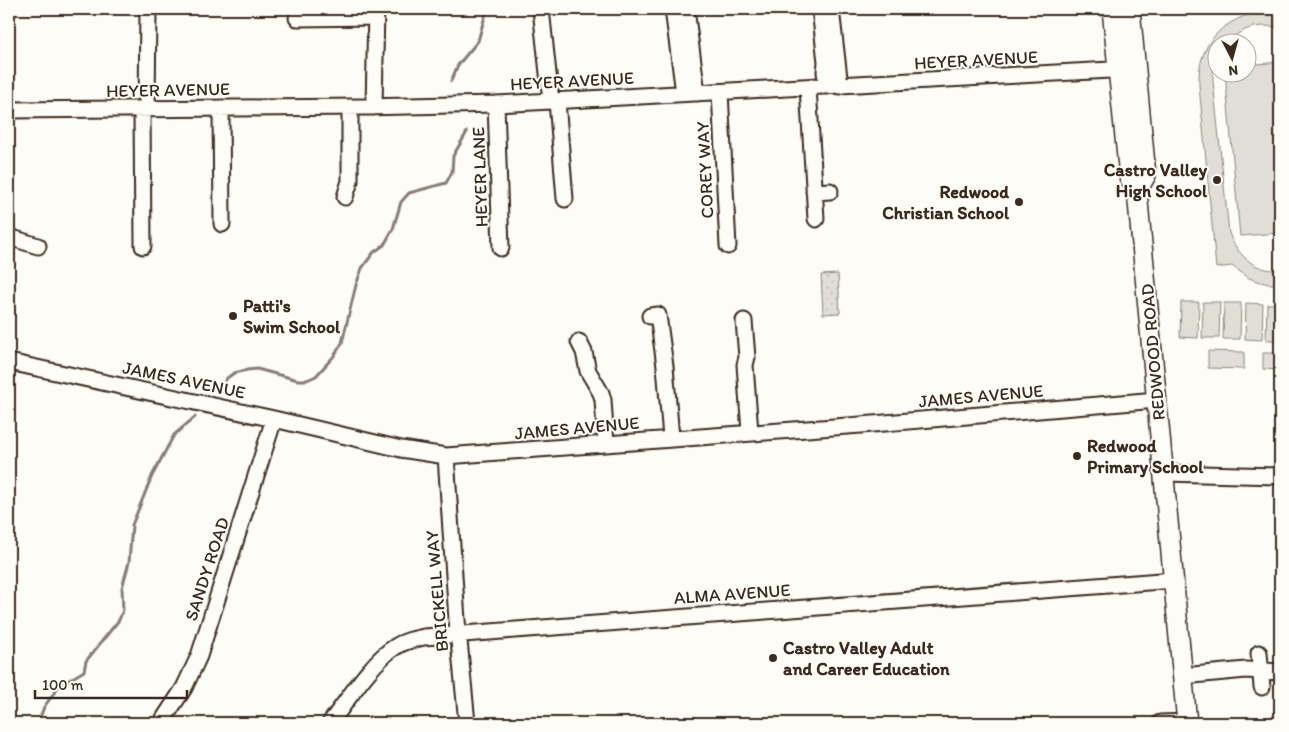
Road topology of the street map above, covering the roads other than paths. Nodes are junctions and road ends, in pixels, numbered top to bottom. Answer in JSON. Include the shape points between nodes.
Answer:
{"nodes":[{"id":1,"x":148,"y":9,"type":"edge"},
{"id":2,"x":541,"y":9,"type":"edge"},
{"id":3,"x":673,"y":9,"type":"edge"},
{"id":4,"x":686,"y":9,"type":"edge"},
{"id":5,"x":820,"y":9,"type":"edge"},
{"id":6,"x":831,"y":9,"type":"edge"},
{"id":7,"x":1112,"y":9,"type":"edge"},
{"id":8,"x":1130,"y":9,"type":"edge"},
{"id":9,"x":376,"y":13,"type":"edge"},
{"id":10,"x":298,"y":18,"type":"dead end"},
{"id":11,"x":1127,"y":69,"type":"junction"},
{"id":12,"x":833,"y":86,"type":"junction"},
{"id":13,"x":808,"y":87,"type":"junction"},
{"id":14,"x":720,"y":92,"type":"junction"},
{"id":15,"x":690,"y":93,"type":"junction"},
{"id":16,"x":554,"y":101,"type":"junction"},
{"id":17,"x":496,"y":104,"type":"junction"},
{"id":18,"x":350,"y":107,"type":"junction"},
{"id":19,"x":374,"y":107,"type":"junction"},
{"id":20,"x":222,"y":108,"type":"junction"},
{"id":21,"x":144,"y":109,"type":"junction"},
{"id":22,"x":9,"y":110,"type":"edge"},
{"id":23,"x":830,"y":191,"type":"dead end"},
{"id":24,"x":810,"y":193,"type":"junction"},
{"id":25,"x":345,"y":197,"type":"dead end"},
{"id":26,"x":565,"y":198,"type":"dead end"},
{"id":27,"x":816,"y":219,"type":"dead end"},
{"id":28,"x":222,"y":224,"type":"dead end"},
{"id":29,"x":9,"y":238,"type":"edge"},
{"id":30,"x":38,"y":246,"type":"dead end"},
{"id":31,"x":142,"y":246,"type":"dead end"},
{"id":32,"x":728,"y":246,"type":"dead end"},
{"id":33,"x":501,"y":248,"type":"dead end"},
{"id":34,"x":650,"y":316,"type":"dead end"},
{"id":35,"x":744,"y":321,"type":"dead end"},
{"id":36,"x":579,"y":342,"type":"dead end"},
{"id":37,"x":9,"y":362,"type":"edge"},
{"id":38,"x":1157,"y":400,"type":"junction"},
{"id":39,"x":274,"y":419,"type":"junction"},
{"id":40,"x":750,"y":432,"type":"junction"},
{"id":41,"x":672,"y":438,"type":"junction"},
{"id":42,"x":606,"y":444,"type":"junction"},
{"id":43,"x":446,"y":456,"type":"junction"},
{"id":44,"x":1164,"y":473,"type":"junction"},
{"id":45,"x":1280,"y":476,"type":"edge"},
{"id":46,"x":1174,"y":580,"type":"junction"},
{"id":47,"x":458,"y":633,"type":"junction"},
{"id":48,"x":1260,"y":652,"type":"dead end"},
{"id":49,"x":1261,"y":671,"type":"junction"},
{"id":50,"x":1280,"y":672,"type":"edge"},
{"id":51,"x":1183,"y":676,"type":"junction"},
{"id":52,"x":1262,"y":687,"type":"dead end"},
{"id":53,"x":161,"y":723,"type":"edge"},
{"id":54,"x":330,"y":723,"type":"edge"},
{"id":55,"x":467,"y":723,"type":"edge"},
{"id":56,"x":1160,"y":723,"type":"edge"},
{"id":57,"x":1187,"y":723,"type":"edge"}],
"edges":[{"from":1,"to":21,"type":"street"},
{"from":2,"to":16,"type":"street"},
{"from":3,"to":15,"type":"street"},
{"from":4,"to":15,"type":"street"},
{"from":5,"to":12,"type":"street","via":[[825,72]]},
{"from":6,"to":12,"type":"street"},
{"from":7,"to":11,"type":"main road","name":"REDWOOD ROAD"},
{"from":8,"to":11,"type":"main road","name":"REDWOOD ROAD"},
{"from":9,"to":10,"type":"street"},
{"from":9,"to":19,"type":"street"},
{"from":11,"to":12,"type":"street","name":"HEYER AVENUE"},
{"from":11,"to":38,"type":"main road","name":"REDWOOD ROAD","via":[[1146,175],[1137,191]]},
{"from":12,"to":13,"type":"street","name":"HEYER AVENUE"},
{"from":13,"to":14,"type":"street","name":"HEYER AVENUE"},
{"from":13,"to":24,"type":"street"},
{"from":14,"to":15,"type":"street","name":"HEYER AVENUE"},
{"from":14,"to":32,"type":"street","name":"COREY WAY"},
{"from":15,"to":16,"type":"street","name":"HEYER AVENUE"},
{"from":16,"to":17,"type":"street","name":"HEYER AVENUE"},
{"from":16,"to":26,"type":"street"},
{"from":17,"to":19,"type":"street","name":"HEYER AVENUE"},
{"from":17,"to":33,"type":"street","name":"HEYER LANE"},
{"from":18,"to":19,"type":"street","name":"HEYER AVENUE"},
{"from":18,"to":20,"type":"street","name":"HEYER AVENUE"},
{"from":18,"to":25,"type":"street","via":[[350,181]]},
{"from":20,"to":21,"type":"street","name":"HEYER AVENUE"},
{"from":20,"to":28,"type":"street"},
{"from":21,"to":22,"type":"street","name":"HEYER AVENUE"},
{"from":21,"to":31,"type":"street"},
{"from":23,"to":24,"type":"street"},
{"from":24,"to":27,"type":"street"},
{"from":29,"to":30,"type":"street"},
{"from":34,"to":41,"type":"street","via":[[658,315]]},
{"from":35,"to":40,"type":"street"},
{"from":36,"to":42,"type":"street","via":[[588,371],[603,400]]},
{"from":37,"to":39,"type":"street","name":"JAMES AVENUE"},
{"from":38,"to":40,"type":"street","name":"JAMES AVENUE"},
{"from":38,"to":44,"type":"main road","name":"REDWOOD ROAD"},
{"from":39,"to":43,"type":"street","name":"JAMES AVENUE","via":[[400,449]]},
{"from":39,"to":53,"type":"street","name":"SANDY ROAD","via":[[199,656]]},
{"from":40,"to":41,"type":"street","name":"JAMES AVENUE"},
{"from":41,"to":42,"type":"street","name":"JAMES AVENUE"},
{"from":42,"to":43,"type":"street","name":"JAMES AVENUE"},
{"from":43,"to":47,"type":"street","name":"BRICKELL WAY"},
{"from":44,"to":45,"type":"street"},
{"from":44,"to":46,"type":"main road","name":"REDWOOD ROAD"},
{"from":46,"to":47,"type":"street","name":"ALMA AVENUE"},
{"from":46,"to":51,"type":"main road","name":"REDWOOD ROAD"},
{"from":47,"to":54,"type":"street","name":"ALMA AVENUE","via":[[424,637],[395,646],[374,665]]},
{"from":47,"to":55,"type":"street","name":"BRICKELL WAY"},
{"from":48,"to":49,"type":"street"},
{"from":49,"to":50,"type":"street"},
{"from":49,"to":51,"type":"street"},
{"from":49,"to":52,"type":"street"},
{"from":51,"to":57,"type":"main road","name":"REDWOOD ROAD"},
{"from":56,"to":57,"type":"street"}]}
